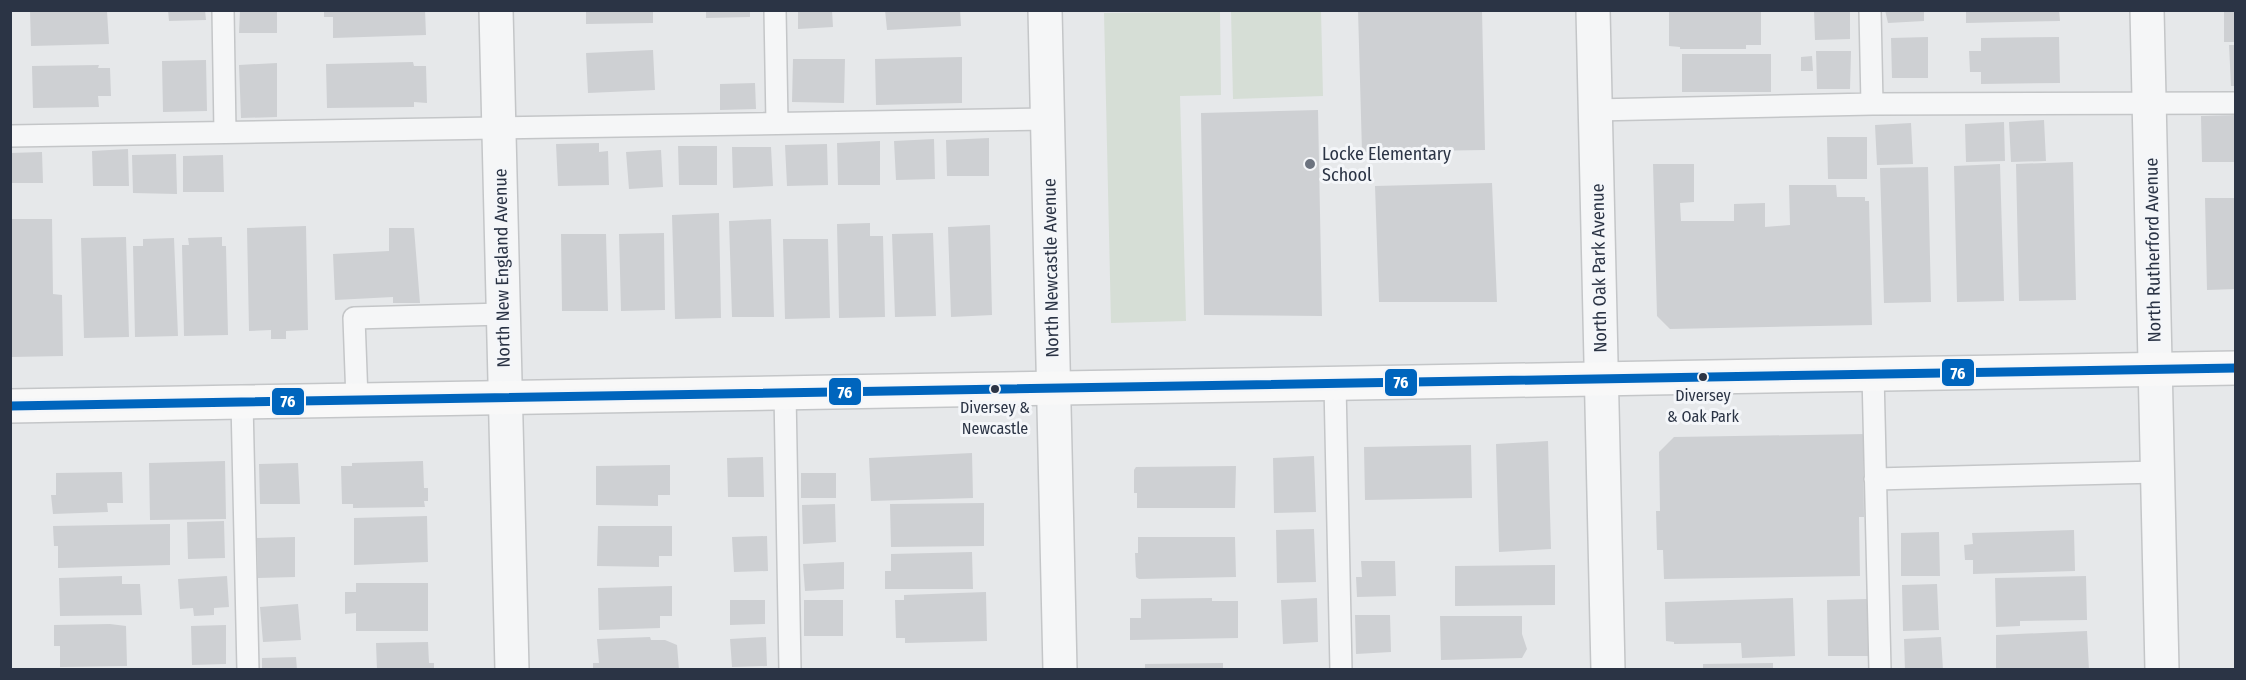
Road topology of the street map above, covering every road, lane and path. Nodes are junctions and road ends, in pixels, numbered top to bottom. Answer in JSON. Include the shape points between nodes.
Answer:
{"nodes":[{"id":1,"x":223,"y":10,"type":"edge"},
{"id":2,"x":496,"y":10,"type":"edge"},
{"id":3,"x":775,"y":10,"type":"edge"},
{"id":4,"x":1045,"y":10,"type":"edge"},
{"id":5,"x":1593,"y":10,"type":"edge"},
{"id":6,"x":1870,"y":10,"type":"edge"},
{"id":7,"x":2147,"y":10,"type":"edge"},
{"id":8,"x":2235,"y":103,"type":"edge"},
{"id":9,"x":1872,"y":104,"type":"junction"},
{"id":10,"x":2150,"y":104,"type":"junction"},
{"id":11,"x":1595,"y":110,"type":"junction"},
{"id":12,"x":1047,"y":119,"type":"junction"},
{"id":13,"x":777,"y":123,"type":"junction"},
{"id":14,"x":499,"y":128,"type":"junction"},
{"id":15,"x":225,"y":132,"type":"junction"},
{"id":16,"x":10,"y":136,"type":"edge"},
{"id":17,"x":503,"y":314,"type":"junction"},
{"id":18,"x":2235,"y":368,"type":"edge"},
{"id":19,"x":2156,"y":369,"type":"junction"},
{"id":20,"x":1873,"y":374,"type":"junction"},
{"id":21,"x":1601,"y":379,"type":"junction"},
{"id":22,"x":1335,"y":384,"type":"junction"},
{"id":23,"x":1054,"y":388,"type":"junction"},
{"id":24,"x":785,"y":393,"type":"junction"},
{"id":25,"x":505,"y":398,"type":"junction"},
{"id":26,"x":357,"y":400,"type":"junction"},
{"id":27,"x":242,"y":402,"type":"junction"},
{"id":28,"x":10,"y":406,"type":"edge"},
{"id":29,"x":2158,"y":472,"type":"junction"},
{"id":30,"x":1875,"y":479,"type":"junction"},
{"id":31,"x":248,"y":669,"type":"edge"},
{"id":32,"x":512,"y":669,"type":"edge"},
{"id":33,"x":790,"y":669,"type":"edge"},
{"id":34,"x":1060,"y":669,"type":"edge"},
{"id":35,"x":1341,"y":669,"type":"edge"},
{"id":36,"x":1608,"y":669,"type":"edge"},
{"id":37,"x":1880,"y":669,"type":"edge"},
{"id":38,"x":2162,"y":669,"type":"edge"}],
"edges":[{"from":1,"to":15,"type":"lane"},
{"from":2,"to":14,"type":"street","name":"North New England Avenue"},
{"from":3,"to":13,"type":"lane"},
{"from":4,"to":12,"type":"street","name":"North Newcastle Avenue"},
{"from":5,"to":11,"type":"street","name":"North Oak Park Avenue"},
{"from":6,"to":9,"type":"lane"},
{"from":7,"to":10,"type":"street","name":"North Rutherford Avenue"},
{"from":8,"to":10,"type":"lane"},
{"from":9,"to":10,"type":"lane"},
{"from":9,"to":11,"type":"lane"},
{"from":10,"to":19,"type":"street","name":"North Rutherford Avenue"},
{"from":11,"to":21,"type":"street","name":"North Oak Park Avenue"},
{"from":12,"to":13,"type":"lane"},
{"from":12,"to":23,"type":"street","name":"North Newcastle Avenue"},
{"from":13,"to":14,"type":"lane"},
{"from":14,"to":15,"type":"lane"},
{"from":14,"to":17,"type":"street","name":"North New England Avenue"},
{"from":15,"to":16,"type":"lane"},
{"from":17,"to":25,"type":"street","name":"North New England Avenue"},
{"from":17,"to":26,"type":"lane","via":[[354,318]]},
{"from":18,"to":19,"type":"main road"},
{"from":19,"to":20,"type":"main road"},
{"from":19,"to":29,"type":"street","name":"North Rutherford Avenue"},
{"from":20,"to":21,"type":"main road"},
{"from":20,"to":30,"type":"lane"},
{"from":21,"to":22,"type":"main road"},
{"from":21,"to":36,"type":"street","name":"North Oak Park Avenue"},
{"from":22,"to":23,"type":"main road"},
{"from":22,"to":35,"type":"lane"},
{"from":23,"to":24,"type":"main road"},
{"from":23,"to":34,"type":"street","name":"North Newcastle Avenue"},
{"from":24,"to":25,"type":"main road"},
{"from":24,"to":33,"type":"lane"},
{"from":25,"to":26,"type":"main road"},
{"from":25,"to":32,"type":"street","name":"North New England Avenue"},
{"from":26,"to":27,"type":"main road"},
{"from":27,"to":28,"type":"main road"},
{"from":27,"to":31,"type":"lane"},
{"from":29,"to":30,"type":"lane"},
{"from":29,"to":38,"type":"street","name":"North Rutherford Avenue"},
{"from":30,"to":37,"type":"lane"}]}
